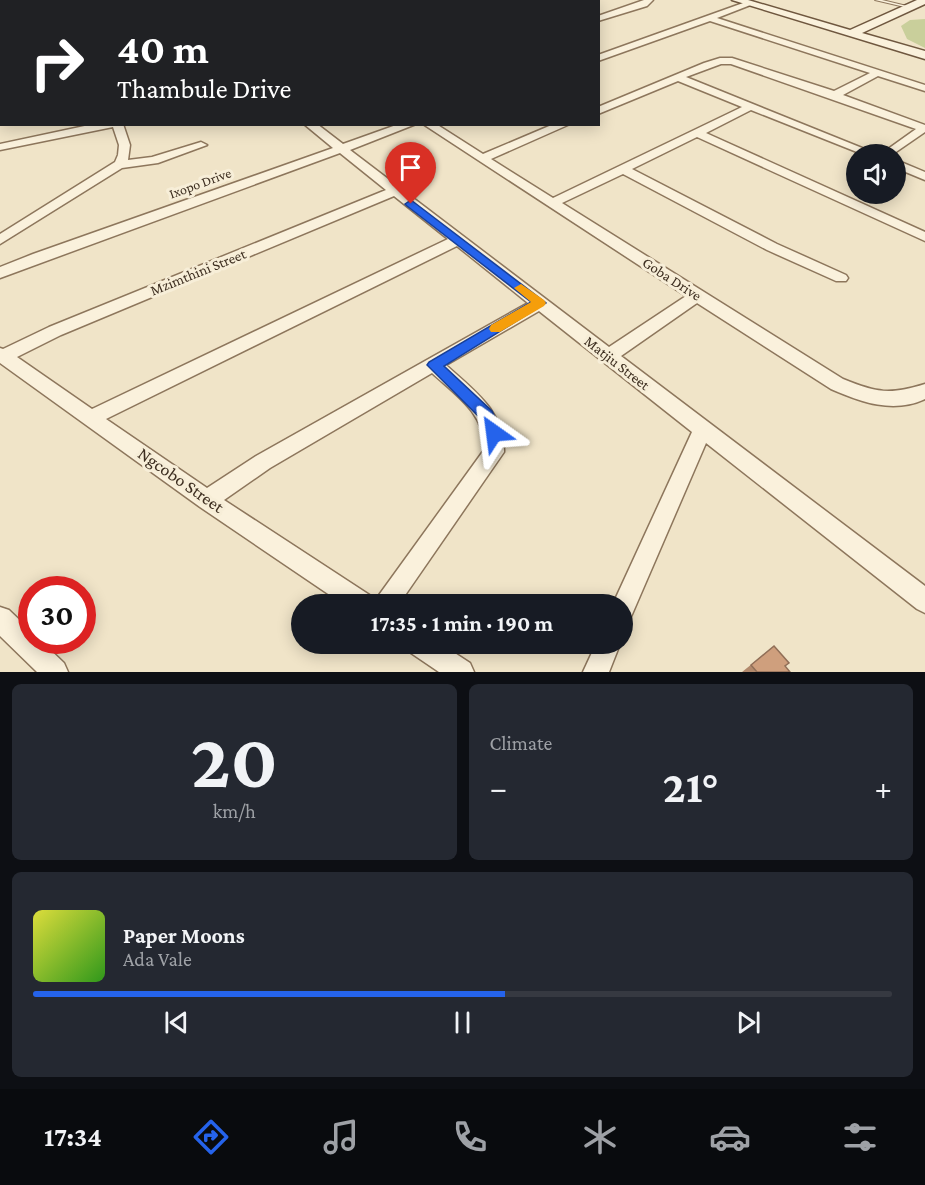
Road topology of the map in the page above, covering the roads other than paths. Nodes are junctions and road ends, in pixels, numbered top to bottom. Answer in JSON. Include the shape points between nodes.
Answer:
{"nodes":[{"id":1,"x":649,"y":0,"type":"edge"},
{"id":2,"x":737,"y":0,"type":"edge"},
{"id":3,"x":877,"y":0,"type":"edge"},
{"id":4,"x":925,"y":0,"type":"edge"},
{"id":5,"x":749,"y":4,"type":"junction"},
{"id":6,"x":909,"y":7,"type":"junction"},
{"id":7,"x":600,"y":18,"type":"edge"},
{"id":8,"x":709,"y":18,"type":"junction"},
{"id":9,"x":852,"y":33,"type":"junction"},
{"id":10,"x":925,"y":55,"type":"edge"},
{"id":11,"x":600,"y":57,"type":"edge"},
{"id":12,"x":877,"y":73,"type":"junction"},
{"id":13,"x":679,"y":78,"type":"junction"},
{"id":14,"x":925,"y":88,"type":"edge"},
{"id":15,"x":835,"y":95,"type":"junction"},
{"id":16,"x":750,"y":106,"type":"junction"},
{"id":17,"x":600,"y":110,"type":"edge"},
{"id":18,"x":102,"y":126,"type":"edge"},
{"id":19,"x":118,"y":126,"type":"edge"},
{"id":20,"x":312,"y":126,"type":"edge"},
{"id":21,"x":405,"y":126,"type":"edge"},
{"id":22,"x":431,"y":126,"type":"edge"},
{"id":23,"x":560,"y":126,"type":"edge"},
{"id":24,"x":924,"y":128,"type":"edge"},
{"id":25,"x":697,"y":133,"type":"junction"},
{"id":26,"x":846,"y":144,"type":"edge"},
{"id":27,"x":901,"y":144,"type":"edge"},
{"id":28,"x":201,"y":146,"type":"dead end"},
{"id":29,"x":0,"y":147,"type":"edge"},
{"id":30,"x":341,"y":149,"type":"junction"},
{"id":31,"x":481,"y":159,"type":"junction"},
{"id":32,"x":119,"y":165,"type":"junction"},
{"id":33,"x":906,"y":168,"type":"edge"},
{"id":34,"x":622,"y":169,"type":"junction"},
{"id":35,"x":925,"y":176,"type":"edge"},
{"id":36,"x":395,"y":191,"type":"junction"},
{"id":37,"x":553,"y":203,"type":"junction"},
{"id":38,"x":925,"y":237,"type":"edge"},
{"id":39,"x":0,"y":240,"type":"edge"},
{"id":40,"x":458,"y":240,"type":"junction"},
{"id":41,"x":0,"y":273,"type":"edge"},
{"id":42,"x":841,"y":278,"type":"dead end"},
{"id":43,"x":698,"y":296,"type":"junction"},
{"id":44,"x":540,"y":303,"type":"junction"},
{"id":45,"x":2,"y":355,"type":"edge"},
{"id":46,"x":608,"y":356,"type":"junction"},
{"id":47,"x":434,"y":365,"type":"junction"},
{"id":48,"x":925,"y":391,"type":"edge"},
{"id":49,"x":93,"y":417,"type":"junction"},
{"id":50,"x":703,"y":429,"type":"junction"},
{"id":51,"x":207,"y":500,"type":"junction"},
{"id":52,"x":348,"y":594,"type":"edge"},
{"id":53,"x":393,"y":594,"type":"edge"},
{"id":54,"x":630,"y":594,"type":"edge"},
{"id":55,"x":925,"y":601,"type":"edge"},
{"id":56,"x":0,"y":619,"type":"edge"},
{"id":57,"x":435,"y":654,"type":"edge"},
{"id":58,"x":604,"y":654,"type":"edge"},
{"id":59,"x":55,"y":672,"type":"edge"},
{"id":60,"x":461,"y":672,"type":"edge"},
{"id":61,"x":596,"y":672,"type":"edge"}],
"edges":[{"from":1,"to":7,"type":"street"},
{"from":2,"to":5,"type":"street"},
{"from":3,"to":6,"type":"lane"},
{"from":4,"to":6,"type":"street"},
{"from":5,"to":8,"type":"street"},
{"from":5,"to":9,"type":"street"},
{"from":6,"to":9,"type":"street"},
{"from":8,"to":11,"type":"street"},
{"from":8,"to":12,"type":"street"},
{"from":9,"to":10,"type":"street"},
{"from":12,"to":14,"type":"street"},
{"from":12,"to":15,"type":"street"},
{"from":13,"to":15,"type":"street","via":[[720,61],[732,61]]},
{"from":13,"to":16,"type":"street"},
{"from":13,"to":17,"type":"street"},
{"from":15,"to":24,"type":"street"},
{"from":16,"to":25,"type":"street"},
{"from":16,"to":26,"type":"street"},
{"from":18,"to":29,"type":"street"},
{"from":19,"to":32,"type":"street","via":[[126,150]]},
{"from":20,"to":30,"type":"street","name":"Matjiu Street"},
{"from":21,"to":30,"type":"street","name":"Ixopo Drive"},
{"from":22,"to":31,"type":"street","name":"Goba Drive"},
{"from":23,"to":31,"type":"street"},
{"from":24,"to":27,"type":"street"},
{"from":25,"to":34,"type":"street"},
{"from":25,"to":38,"type":"street"},
{"from":28,"to":32,"type":"street","via":[[154,160]]},
{"from":30,"to":36,"type":"street","name":"Matjiu Street"},
{"from":30,"to":41,"type":"street","name":"Ixopo Drive"},
{"from":31,"to":37,"type":"street","name":"Goba Drive"},
{"from":32,"to":39,"type":"street"},
{"from":33,"to":35,"type":"street"},
{"from":34,"to":37,"type":"street"},
{"from":34,"to":42,"type":"street"},
{"from":36,"to":40,"type":"street","name":"Matjiu Street"},
{"from":36,"to":45,"type":"street","name":"Mzimthini Street"},
{"from":37,"to":43,"type":"street","name":"Goba Drive"},
{"from":40,"to":44,"type":"street","name":"Matjiu Street"},
{"from":40,"to":49,"type":"street"},
{"from":43,"to":46,"type":"street"},
{"from":43,"to":48,"type":"street","name":"Goba Drive","via":[[855,392],[898,400],[914,398]]},
{"from":44,"to":46,"type":"street","name":"Matjiu Street"},
{"from":44,"to":47,"type":"street"},
{"from":45,"to":49,"type":"street","name":"Ngcobo Street"},
{"from":46,"to":50,"type":"street","name":"Matjiu Street"},
{"from":47,"to":51,"type":"street","via":[[264,462]]},
{"from":47,"to":53,"type":"street","via":[[487,416],[494,433],[494,452]]},
{"from":49,"to":51,"type":"street","name":"Ngcobo Street"},
{"from":50,"to":54,"type":"street"},
{"from":50,"to":55,"type":"street","name":"Matjiu Street"},
{"from":51,"to":52,"type":"street","name":"Ngcobo Street"},
{"from":56,"to":59,"type":"street"},
{"from":57,"to":60,"type":"street"},
{"from":58,"to":61,"type":"street"}]}
